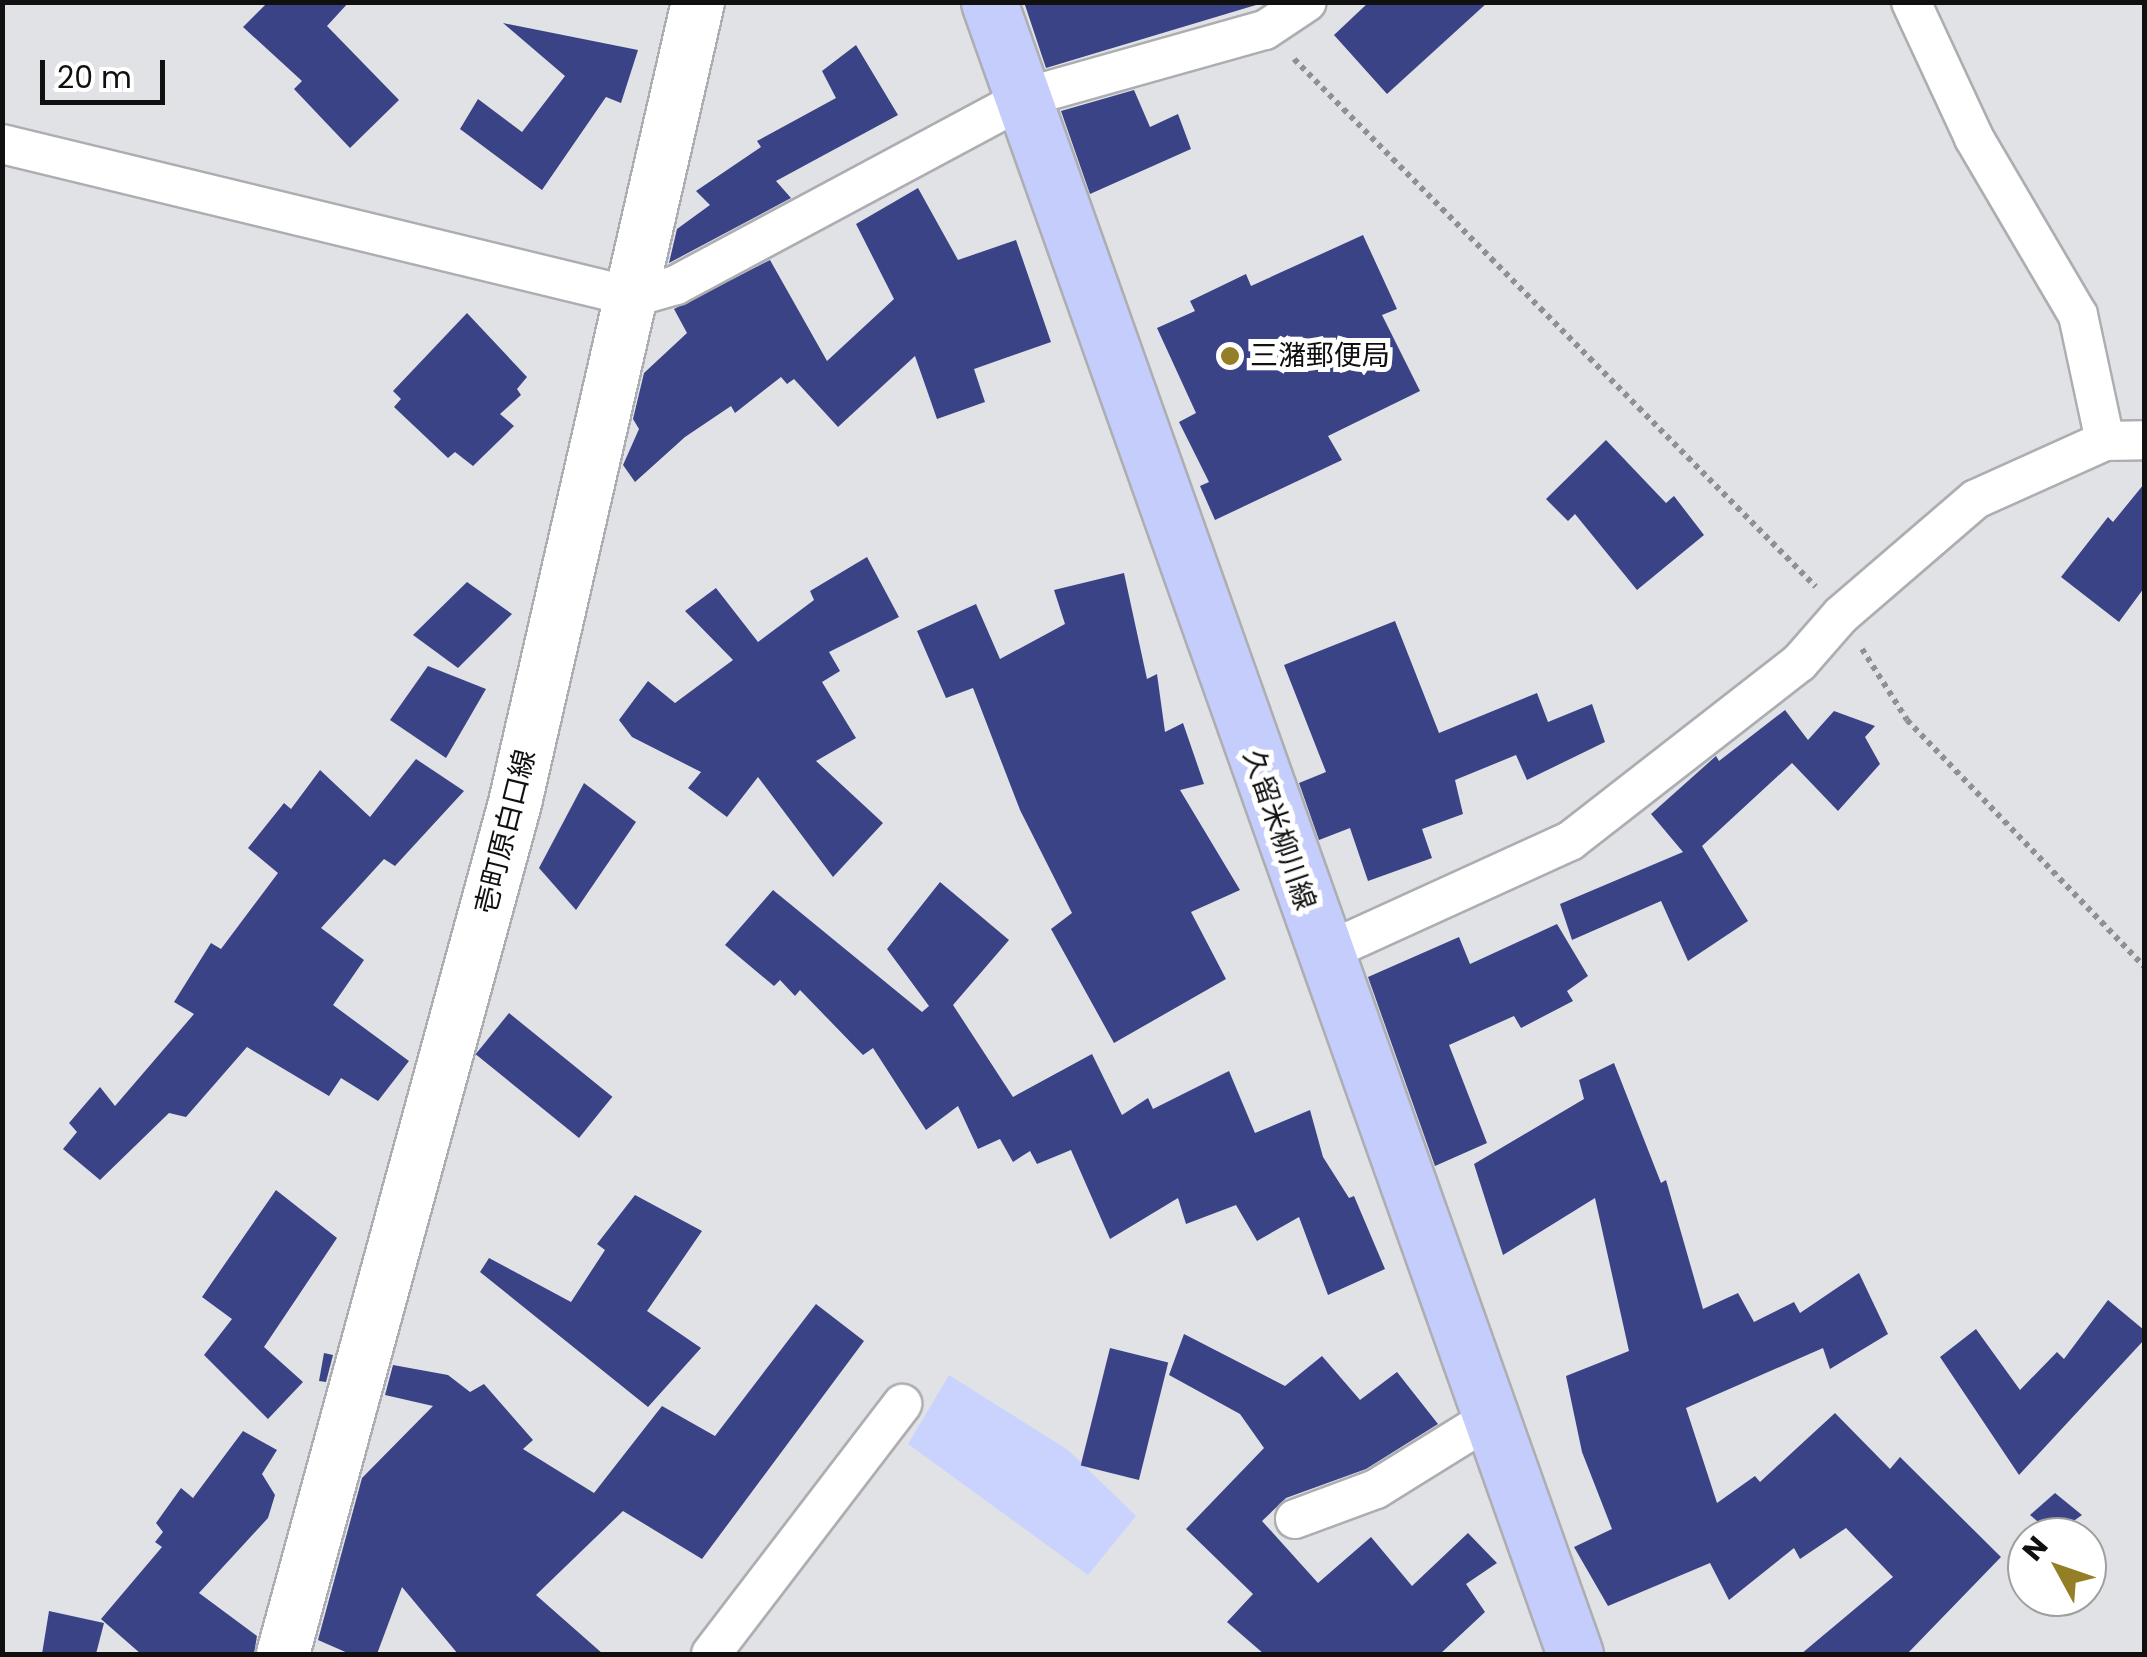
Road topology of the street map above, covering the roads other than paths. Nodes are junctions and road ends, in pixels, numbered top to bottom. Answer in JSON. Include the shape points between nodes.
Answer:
{"nodes":[{"id":1,"x":698,"y":2,"type":"edge"},
{"id":2,"x":990,"y":2,"type":"edge"},
{"id":3,"x":1308,"y":2,"type":"edge"},
{"id":4,"x":1911,"y":2,"type":"edge"},
{"id":5,"x":1026,"y":98,"type":"junction"},
{"id":6,"x":2,"y":144,"type":"edge"},
{"id":7,"x":634,"y":297,"type":"junction"},
{"id":8,"x":2144,"y":440,"type":"edge"},
{"id":9,"x":2105,"y":441,"type":"junction"},
{"id":10,"x":1322,"y":954,"type":"junction"},
{"id":11,"x":902,"y":1404,"type":"dead end"},
{"id":12,"x":1490,"y":1418,"type":"junction"},
{"id":13,"x":1295,"y":1519,"type":"dead end"},
{"id":14,"x":284,"y":1654,"type":"edge"},
{"id":15,"x":711,"y":1654,"type":"edge"},
{"id":16,"x":1574,"y":1654,"type":"edge"}],
"edges":[{"from":1,"to":7,"type":"main road","name":"壱町原白口線"},
{"from":2,"to":5,"type":"main road","name":"久留米柳川線"},
{"from":3,"to":5,"type":"street","via":[[1265,30]]},
{"from":4,"to":9,"type":"street","via":[[1974,138],[2078,315]]},
{"from":5,"to":7,"type":"street","via":[[676,285]]},
{"from":5,"to":10,"type":"main road","name":"久留米柳川線"},
{"from":6,"to":7,"type":"street"},
{"from":7,"to":14,"type":"main road","name":"壱町原白口線","via":[[510,822]]},
{"from":8,"to":9,"type":"street"},
{"from":9,"to":10,"type":"street","via":[[1976,499],[1841,616],[1799,663],[1570,840]]},
{"from":10,"to":12,"type":"main road","name":"久留米柳川線"},
{"from":11,"to":15,"type":"street"},
{"from":12,"to":13,"type":"street","via":[[1376,1489]]},
{"from":12,"to":16,"type":"main road","name":"久留米柳川線"}]}
